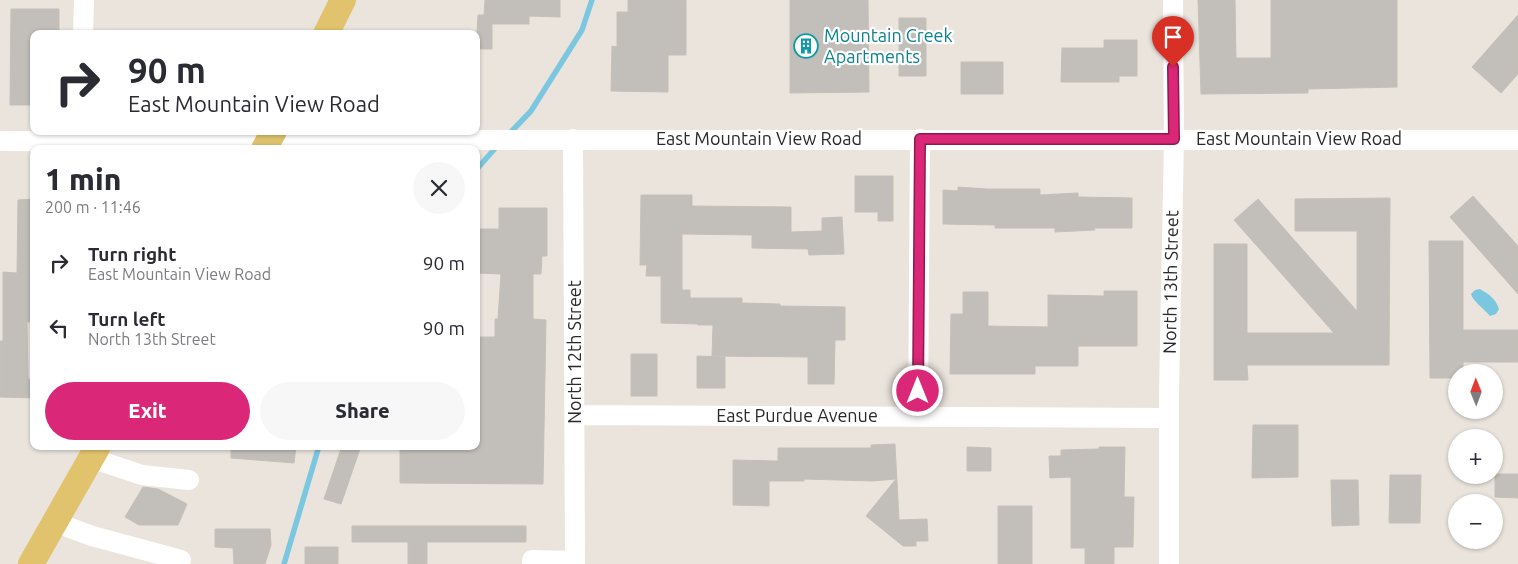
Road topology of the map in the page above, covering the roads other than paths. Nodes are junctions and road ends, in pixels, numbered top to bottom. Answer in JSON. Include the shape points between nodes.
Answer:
{"nodes":[{"id":1,"x":84,"y":0,"type":"edge"},
{"id":2,"x":343,"y":0,"type":"edge"},
{"id":3,"x":1173,"y":0,"type":"edge"},
{"id":4,"x":84,"y":30,"type":"edge"},
{"id":5,"x":328,"y":30,"type":"edge"},
{"id":6,"x":83,"y":136,"type":"edge"},
{"id":7,"x":574,"y":139,"type":"junction"},
{"id":8,"x":920,"y":139,"type":"junction"},
{"id":9,"x":1174,"y":139,"type":"junction"},
{"id":10,"x":269,"y":140,"type":"edge"},
{"id":11,"x":1518,"y":140,"type":"edge"},
{"id":12,"x":0,"y":141,"type":"edge"},
{"id":13,"x":379,"y":144,"type":"edge"},
{"id":14,"x":576,"y":415,"type":"junction"},
{"id":15,"x":918,"y":416,"type":"junction"},
{"id":16,"x":1169,"y":418,"type":"junction"},
{"id":17,"x":94,"y":452,"type":"edge"},
{"id":18,"x":189,"y":480,"type":"dead end"},
{"id":19,"x":54,"y":522,"type":"junction"},
{"id":20,"x":182,"y":560,"type":"dead end"},
{"id":21,"x":575,"y":563,"type":"edge"},
{"id":22,"x":31,"y":564,"type":"edge"},
{"id":23,"x":532,"y":564,"type":"edge"},
{"id":24,"x":1169,"y":564,"type":"edge"}],
"edges":[{"from":1,"to":4,"type":"street"},
{"from":2,"to":5,"type":"main road"},
{"from":3,"to":9,"type":"street","name":"North 13th Street"},
{"from":6,"to":10,"type":"street","name":"East Mountain View Road","via":[[228,142]]},
{"from":6,"to":12,"type":"street","name":"East Mountain View Road"},
{"from":7,"to":8,"type":"street","name":"East Mountain View Road"},
{"from":7,"to":13,"type":"street","name":"East Mountain View Road"},
{"from":7,"to":14,"type":"street","name":"North 12th Street"},
{"from":8,"to":9,"type":"street","name":"East Mountain View Road"},
{"from":8,"to":15,"type":"street"},
{"from":9,"to":11,"type":"street","name":"East Mountain View Road"},
{"from":9,"to":16,"type":"street","name":"North 13th Street"},
{"from":10,"to":13,"type":"street","name":"East Mountain View Road","via":[[308,137]]},
{"from":14,"to":15,"type":"street","name":"East Purdue Avenue"},
{"from":14,"to":21,"type":"street","name":"North 12th Street"},
{"from":15,"to":16,"type":"street","name":"East Purdue Avenue"},
{"from":16,"to":24,"type":"street","name":"North 13th Street"},
{"from":17,"to":18,"type":"street","via":[[142,475]]},
{"from":17,"to":19,"type":"main road"},
{"from":19,"to":20,"type":"street","via":[[92,536]]},
{"from":19,"to":22,"type":"main road"},
{"from":21,"to":23,"type":"street","via":[[532,560]]}]}
